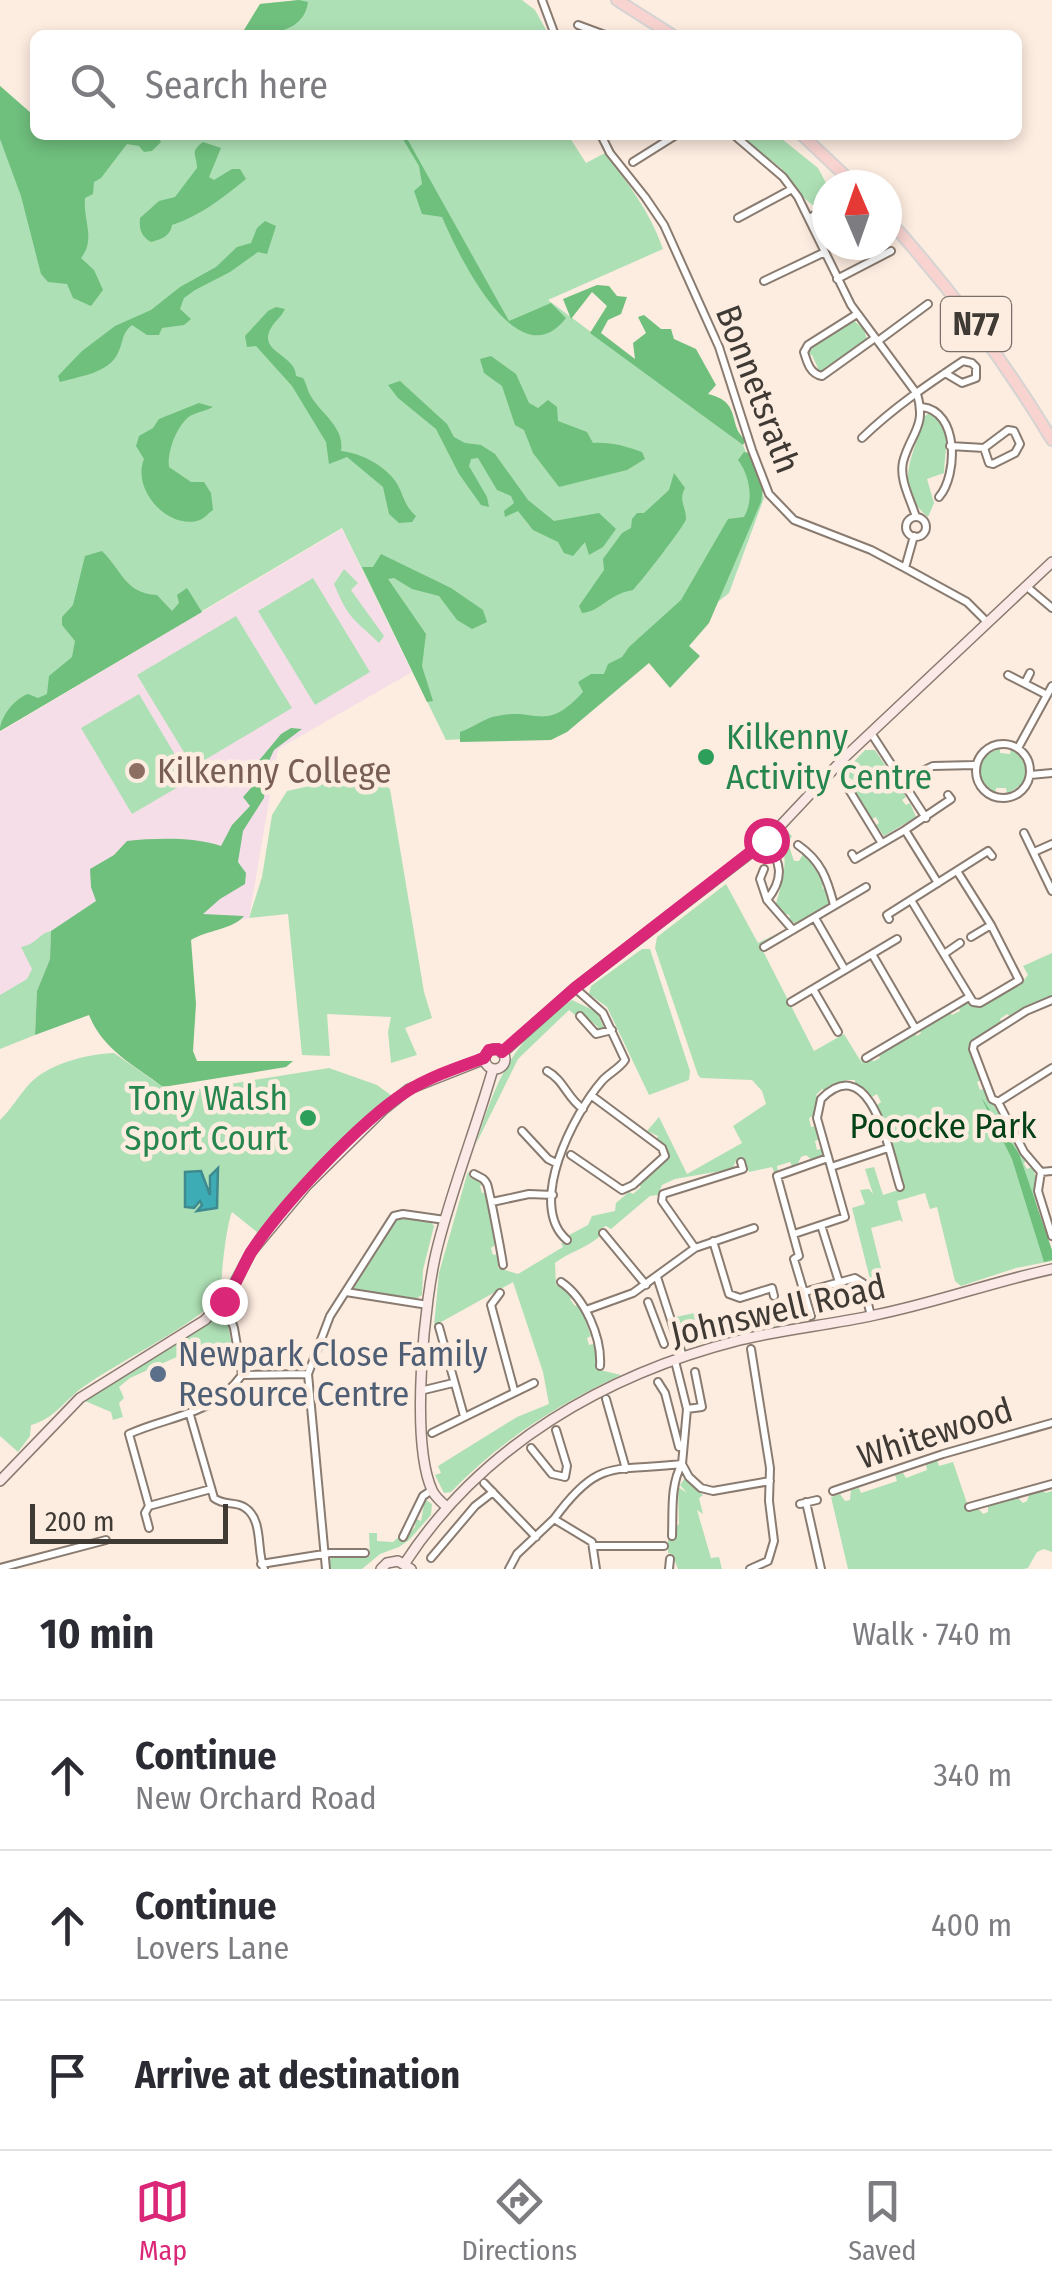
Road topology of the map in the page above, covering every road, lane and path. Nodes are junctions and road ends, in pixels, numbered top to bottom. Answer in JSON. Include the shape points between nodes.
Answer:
{"nodes":[{"id":1,"x":542,"y":0,"type":"edge"},
{"id":2,"x":616,"y":0,"type":"edge"},
{"id":3,"x":578,"y":25,"type":"dead end"},
{"id":4,"x":553,"y":30,"type":"edge"},
{"id":5,"x":592,"y":30,"type":"edge"},
{"id":6,"x":664,"y":30,"type":"edge"},
{"id":7,"x":604,"y":140,"type":"edge"},
{"id":8,"x":668,"y":140,"type":"edge"},
{"id":9,"x":739,"y":140,"type":"edge"},
{"id":10,"x":807,"y":140,"type":"edge"},
{"id":11,"x":633,"y":162,"type":"dead end"},
{"id":12,"x":839,"y":170,"type":"edge"},
{"id":13,"x":792,"y":189,"type":"junction"},
{"id":14,"x":810,"y":217,"type":"joint"},
{"id":15,"x":738,"y":218,"type":"dead end"},
{"id":16,"x":812,"y":222,"type":"edge"},
{"id":17,"x":902,"y":235,"type":"edge"},
{"id":18,"x":812,"y":258,"type":"edge"},
{"id":19,"x":829,"y":260,"type":"edge"},
{"id":20,"x":872,"y":260,"type":"edge"},
{"id":21,"x":837,"y":279,"type":"junction"},
{"id":22,"x":764,"y":282,"type":"dead end"},
{"id":23,"x":928,"y":304,"type":"dead end"},
{"id":24,"x":857,"y":314,"type":"junction"},
{"id":25,"x":877,"y":340,"type":"junction"},
{"id":26,"x":946,"y":372,"type":"junction"},
{"id":27,"x":918,"y":394,"type":"junction"},
{"id":28,"x":922,"y":408,"type":"junction"},
{"id":29,"x":862,"y":438,"type":"dead end"},
{"id":30,"x":1052,"y":440,"type":"edge"},
{"id":31,"x":950,"y":446,"type":"junction"},
{"id":32,"x":984,"y":448,"type":"junction"},
{"id":33,"x":938,"y":497,"type":"dead end"},
{"id":34,"x":916,"y":517,"type":"junction"},
{"id":35,"x":914,"y":536,"type":"junction"},
{"id":36,"x":1052,"y":562,"type":"edge"},
{"id":37,"x":906,"y":568,"type":"junction"},
{"id":38,"x":1026,"y":586,"type":"junction"},
{"id":39,"x":1052,"y":608,"type":"edge"},
{"id":40,"x":986,"y":622,"type":"junction"},
{"id":41,"x":1030,"y":673,"type":"dead end"},
{"id":42,"x":1008,"y":675,"type":"dead end"},
{"id":43,"x":1025,"y":684,"type":"junction"},
{"id":44,"x":1052,"y":686,"type":"edge"},
{"id":45,"x":1047,"y":696,"type":"junction"},
{"id":46,"x":871,"y":733,"type":"junction"},
{"id":47,"x":1018,"y":748,"type":"junction"},
{"id":48,"x":974,"y":766,"type":"junction"},
{"id":49,"x":1052,"y":773,"type":"edge"},
{"id":50,"x":1030,"y":775,"type":"junction"},
{"id":51,"x":902,"y":781,"type":"junction"},
{"id":52,"x":848,"y":783,"type":"dead end"},
{"id":53,"x":948,"y":795,"type":"dead end"},
{"id":54,"x":926,"y":818,"type":"junction"},
{"id":55,"x":906,"y":830,"type":"junction"},
{"id":56,"x":1024,"y":833,"type":"dead end"},
{"id":57,"x":766,"y":840,"type":"junction"},
{"id":58,"x":881,"y":842,"type":"junction"},
{"id":59,"x":1052,"y":844,"type":"edge"},
{"id":60,"x":798,"y":845,"type":"dead end"},
{"id":61,"x":1034,"y":852,"type":"junction"},
{"id":62,"x":852,"y":854,"type":"dead end"},
{"id":63,"x":992,"y":856,"type":"dead end"},
{"id":64,"x":764,"y":868,"type":"dead end"},
{"id":65,"x":957,"y":871,"type":"junction"},
{"id":66,"x":938,"y":884,"type":"junction"},
{"id":67,"x":866,"y":887,"type":"dead end"},
{"id":68,"x":1052,"y":891,"type":"edge"},
{"id":69,"x":768,"y":900,"type":"junction"},
{"id":70,"x":911,"y":900,"type":"junction"},
{"id":71,"x":834,"y":905,"type":"junction"},
{"id":72,"x":814,"y":918,"type":"junction"},
{"id":73,"x":890,"y":919,"type":"dead end"},
{"id":74,"x":991,"y":925,"type":"junction"},
{"id":75,"x":793,"y":930,"type":"junction"},
{"id":76,"x":971,"y":937,"type":"dead end"},
{"id":77,"x":897,"y":939,"type":"dead end"},
{"id":78,"x":960,"y":943,"type":"dead end"},
{"id":79,"x":764,"y":947,"type":"dead end"},
{"id":80,"x":872,"y":954,"type":"junction"},
{"id":81,"x":944,"y":954,"type":"junction"},
{"id":82,"x":845,"y":970,"type":"junction"},
{"id":83,"x":575,"y":988,"type":"junction"},
{"id":84,"x":813,"y":989,"type":"junction"},
{"id":85,"x":969,"y":997,"type":"junction"},
{"id":86,"x":1052,"y":1000,"type":"edge"},
{"id":87,"x":792,"y":1002,"type":"dead end"},
{"id":88,"x":580,"y":1016,"type":"dead end"},
{"id":89,"x":915,"y":1028,"type":"junction"},
{"id":90,"x":612,"y":1030,"type":"junction"},
{"id":91,"x":838,"y":1032,"type":"dead end"},
{"id":92,"x":502,"y":1052,"type":"junction"},
{"id":93,"x":484,"y":1058,"type":"junction"},
{"id":94,"x":866,"y":1058,"type":"dead end"},
{"id":95,"x":492,"y":1068,"type":"junction"},
{"id":96,"x":1052,"y":1068,"type":"edge"},
{"id":97,"x":547,"y":1071,"type":"dead end"},
{"id":98,"x":592,"y":1096,"type":"junction"},
{"id":99,"x":998,"y":1102,"type":"junction"},
{"id":100,"x":583,"y":1109,"type":"junction"},
{"id":101,"x":522,"y":1131,"type":"dead end"},
{"id":102,"x":888,"y":1148,"type":"junction"},
{"id":103,"x":571,"y":1155,"type":"dead end"},
{"id":104,"x":741,"y":1162,"type":"dead end"},
{"id":105,"x":829,"y":1162,"type":"junction"},
{"id":106,"x":556,"y":1163,"type":"junction"},
{"id":107,"x":1052,"y":1171,"type":"edge"},
{"id":108,"x":1041,"y":1172,"type":"junction"},
{"id":109,"x":474,"y":1174,"type":"dead end"},
{"id":110,"x":900,"y":1187,"type":"dead end"},
{"id":111,"x":618,"y":1189,"type":"junction"},
{"id":112,"x":553,"y":1195,"type":"junction"},
{"id":113,"x":616,"y":1198,"type":"dead end"},
{"id":114,"x":492,"y":1202,"type":"junction"},
{"id":115,"x":445,"y":1220,"type":"junction"},
{"id":116,"x":821,"y":1225,"type":"junction"},
{"id":117,"x":754,"y":1228,"type":"dead end"},
{"id":118,"x":604,"y":1232,"type":"dead end"},
{"id":119,"x":794,"y":1234,"type":"junction"},
{"id":120,"x":1052,"y":1236,"type":"edge"},
{"id":121,"x":567,"y":1240,"type":"dead end"},
{"id":122,"x":713,"y":1241,"type":"junction"},
{"id":123,"x":694,"y":1248,"type":"junction"},
{"id":124,"x":503,"y":1265,"type":"dead end"},
{"id":125,"x":1052,"y":1269,"type":"edge"},
{"id":126,"x":657,"y":1277,"type":"junction"},
{"id":127,"x":561,"y":1282,"type":"dead end"},
{"id":128,"x":839,"y":1282,"type":"junction"},
{"id":129,"x":646,"y":1285,"type":"junction"},
{"id":130,"x":346,"y":1292,"type":"junction"},
{"id":131,"x":804,"y":1292,"type":"junction"},
{"id":132,"x":500,"y":1293,"type":"dead end"},
{"id":133,"x":774,"y":1296,"type":"dead end"},
{"id":134,"x":224,"y":1301,"type":"junction"},
{"id":135,"x":666,"y":1304,"type":"junction"},
{"id":136,"x":428,"y":1305,"type":"junction"},
{"id":137,"x":586,"y":1310,"type":"junction"},
{"id":138,"x":812,"y":1316,"type":"dead end"},
{"id":139,"x":871,"y":1316,"type":"junction"},
{"id":140,"x":439,"y":1326,"type":"dead end"},
{"id":141,"x":664,"y":1344,"type":"dead end"},
{"id":142,"x":751,"y":1349,"type":"dead end"},
{"id":143,"x":679,"y":1359,"type":"junction"},
{"id":144,"x":600,"y":1366,"type":"dead end"},
{"id":145,"x":695,"y":1372,"type":"dead end"},
{"id":146,"x":308,"y":1374,"type":"junction"},
{"id":147,"x":242,"y":1375,"type":"junction"},
{"id":148,"x":658,"y":1382,"type":"dead end"},
{"id":149,"x":454,"y":1383,"type":"junction"},
{"id":150,"x":534,"y":1383,"type":"dead end"},
{"id":151,"x":514,"y":1390,"type":"junction"},
{"id":152,"x":420,"y":1391,"type":"junction"},
{"id":153,"x":606,"y":1399,"type":"dead end"},
{"id":154,"x":687,"y":1410,"type":"junction"},
{"id":155,"x":190,"y":1415,"type":"junction"},
{"id":156,"x":464,"y":1416,"type":"junction"},
{"id":157,"x":1052,"y":1422,"type":"edge"},
{"id":158,"x":687,"y":1425,"type":"junction"},
{"id":159,"x":674,"y":1426,"type":"junction"},
{"id":160,"x":432,"y":1433,"type":"dead end"},
{"id":161,"x":549,"y":1438,"type":"dead end"},
{"id":162,"x":679,"y":1447,"type":"dead end"},
{"id":163,"x":531,"y":1448,"type":"dead end"},
{"id":164,"x":682,"y":1464,"type":"junction"},
{"id":165,"x":626,"y":1468,"type":"junction"},
{"id":166,"x":565,"y":1476,"type":"junction"},
{"id":167,"x":0,"y":1481,"type":"edge"},
{"id":168,"x":770,"y":1481,"type":"junction"},
{"id":169,"x":484,"y":1483,"type":"dead end"},
{"id":170,"x":1052,"y":1484,"type":"edge"},
{"id":171,"x":211,"y":1489,"type":"junction"},
{"id":172,"x":432,"y":1490,"type":"junction"},
{"id":173,"x":577,"y":1490,"type":"junction"},
{"id":174,"x":493,"y":1492,"type":"junction"},
{"id":175,"x":833,"y":1492,"type":"dead end"},
{"id":176,"x":816,"y":1500,"type":"dead end"},
{"id":177,"x":150,"y":1506,"type":"junction"},
{"id":178,"x":447,"y":1507,"type":"junction"},
{"id":179,"x":969,"y":1507,"type":"dead end"},
{"id":180,"x":554,"y":1520,"type":"junction"},
{"id":181,"x":149,"y":1528,"type":"dead end"},
{"id":182,"x":672,"y":1536,"type":"dead end"},
{"id":183,"x":403,"y":1537,"type":"dead end"},
{"id":184,"x":536,"y":1538,"type":"junction"},
{"id":185,"x":106,"y":1540,"type":"dead end"},
{"id":186,"x":594,"y":1546,"type":"junction"},
{"id":187,"x":664,"y":1546,"type":"dead end"},
{"id":188,"x":433,"y":1552,"type":"dead end"},
{"id":189,"x":365,"y":1553,"type":"dead end"},
{"id":190,"x":324,"y":1555,"type":"junction"},
{"id":191,"x":670,"y":1559,"type":"dead end"},
{"id":192,"x":262,"y":1566,"type":"edge"},
{"id":193,"x":408,"y":1566,"type":"edge"},
{"id":194,"x":0,"y":1568,"type":"edge"},
{"id":195,"x":326,"y":1569,"type":"edge"},
{"id":196,"x":381,"y":1569,"type":"edge"},
{"id":197,"x":509,"y":1569,"type":"edge"},
{"id":198,"x":596,"y":1569,"type":"edge"},
{"id":199,"x":670,"y":1569,"type":"edge"},
{"id":200,"x":752,"y":1569,"type":"edge"},
{"id":201,"x":822,"y":1569,"type":"edge"}],
"edges":[{"from":1,"to":4,"type":"street"},
{"from":2,"to":6,"type":"main road"},
{"from":3,"to":5,"type":"street"},
{"from":7,"to":37,"type":"street","name":"Bonnetsrath","via":[[664,226],[719,348],[769,494],[794,520]]},
{"from":8,"to":11,"type":"street"},
{"from":9,"to":13,"type":"street"},
{"from":10,"to":12,"type":"main road"},
{"from":13,"to":14,"type":"street"},
{"from":13,"to":15,"type":"street"},
{"from":14,"to":16,"type":"street"},
{"from":17,"to":30,"type":"main road","number":"N77","via":[[989,342]]},
{"from":18,"to":22,"type":"street"},
{"from":19,"to":21,"type":"street"},
{"from":20,"to":21,"type":"street"},
{"from":21,"to":24,"type":"street"},
{"from":23,"to":25,"type":"street"},
{"from":24,"to":25,"type":"street"},
{"from":24,"to":25,"type":"street","via":[[808,345],[809,367],[822,376]]},
{"from":25,"to":27,"type":"street"},
{"from":26,"to":26,"type":"street","via":[[963,360],[977,372],[962,383]]},
{"from":26,"to":27,"type":"street"},
{"from":27,"to":28,"type":"street"},
{"from":27,"to":29,"type":"street"},
{"from":28,"to":31,"type":"street","via":[[942,415]]},
{"from":28,"to":34,"type":"street","via":[[902,475]]},
{"from":31,"to":32,"type":"street"},
{"from":31,"to":33,"type":"street"},
{"from":32,"to":32,"type":"street","via":[[1008,430],[1020,444],[993,464]]},
{"from":34,"to":35,"type":"street","via":[[906,527]]},
{"from":34,"to":35,"type":"street","via":[[926,528]]},
{"from":35,"to":37,"type":"street"},
{"from":36,"to":38,"type":"street"},
{"from":37,"to":40,"type":"street","name":"Bonnetsrath","via":[[967,602]]},
{"from":38,"to":39,"type":"street"},
{"from":38,"to":40,"type":"street"},
{"from":40,"to":46,"type":"street"},
{"from":41,"to":43,"type":"street"},
{"from":42,"to":43,"type":"street"},
{"from":43,"to":45,"type":"street"},
{"from":44,"to":45,"type":"street"},
{"from":45,"to":47,"type":"street"},
{"from":46,"to":51,"type":"street"},
{"from":46,"to":57,"type":"street"},
{"from":47,"to":48,"type":"street","via":[[990,748]]},
{"from":47,"to":50,"type":"street"},
{"from":48,"to":50,"type":"street","via":[[981,786],[995,796],[1016,794]]},
{"from":48,"to":51,"type":"street","via":[[933,766]]},
{"from":49,"to":50,"type":"street"},
{"from":51,"to":54,"type":"street"},
{"from":52,"to":58,"type":"street"},
{"from":53,"to":54,"type":"street","via":[[952,799]]},
{"from":54,"to":55,"type":"street"},
{"from":55,"to":58,"type":"street"},
{"from":55,"to":66,"type":"street"},
{"from":56,"to":61,"type":"street"},
{"from":57,"to":69,"type":"street","via":[[781,867]]},
{"from":57,"to":83,"type":"street"},
{"from":58,"to":62,"type":"street","via":[[855,859]]},
{"from":59,"to":61,"type":"street"},
{"from":60,"to":71,"type":"street","via":[[824,870]]},
{"from":61,"to":68,"type":"street"},
{"from":63,"to":65,"type":"street","via":[[988,851]]},
{"from":64,"to":69,"type":"street","via":[[760,880]]},
{"from":65,"to":66,"type":"street"},
{"from":65,"to":74,"type":"street"},
{"from":66,"to":70,"type":"street"},
{"from":67,"to":71,"type":"street"},
{"from":69,"to":75,"type":"street"},
{"from":70,"to":73,"type":"street"},
{"from":70,"to":81,"type":"street"},
{"from":71,"to":72,"type":"street"},
{"from":72,"to":75,"type":"street"},
{"from":72,"to":82,"type":"street"},
{"from":74,"to":76,"type":"street"},
{"from":74,"to":85,"type":"street","via":[[1020,980],[980,1003]]},
{"from":75,"to":79,"type":"street"},
{"from":77,"to":80,"type":"street"},
{"from":78,"to":81,"type":"street"},
{"from":80,"to":82,"type":"street"},
{"from":80,"to":89,"type":"street"},
{"from":81,"to":85,"type":"street"},
{"from":82,"to":84,"type":"street"},
{"from":83,"to":90,"type":"street"},
{"from":83,"to":92,"type":"street"},
{"from":84,"to":87,"type":"street"},
{"from":84,"to":91,"type":"street"},
{"from":85,"to":89,"type":"street"},
{"from":86,"to":99,"type":"street","via":[[974,1044]]},
{"from":88,"to":90,"type":"street","via":[[596,1034]]},
{"from":89,"to":94,"type":"street"},
{"from":90,"to":98,"type":"street","via":[[624,1063]]},
{"from":92,"to":93,"type":"street","via":[[492,1049]]},
{"from":92,"to":95,"type":"street","via":[[503,1064]]},
{"from":93,"to":95,"type":"street"},
{"from":93,"to":134,"type":"street","via":[[409,1089],[384,1108],[282,1214]]},
{"from":95,"to":115,"type":"street"},
{"from":96,"to":99,"type":"street"},
{"from":97,"to":100,"type":"street"},
{"from":98,"to":100,"type":"street"},
{"from":98,"to":111,"type":"street","via":[[665,1151],[633,1186]]},
{"from":99,"to":108,"type":"street"},
{"from":100,"to":106,"type":"street"},
{"from":101,"to":106,"type":"street"},
{"from":102,"to":105,"type":"street"},
{"from":102,"to":105,"type":"street","via":[[871,1100],[846,1086],[828,1092],[818,1108]]},
{"from":102,"to":110,"type":"street"},
{"from":103,"to":111,"type":"street"},
{"from":104,"to":123,"type":"street","via":[[743,1169],[663,1194]]},
{"from":105,"to":116,"type":"street","via":[[845,1217]]},
{"from":105,"to":119,"type":"street","via":[[777,1176]]},
{"from":106,"to":112,"type":"street"},
{"from":107,"to":108,"type":"street"},
{"from":108,"to":120,"type":"street","via":[[1038,1191]]},
{"from":109,"to":114,"type":"street","via":[[486,1182]]},
{"from":111,"to":113,"type":"street"},
{"from":112,"to":114,"type":"street"},
{"from":112,"to":121,"type":"street","via":[[554,1222]]},
{"from":114,"to":124,"type":"street"},
{"from":115,"to":130,"type":"street","via":[[394,1216]]},
{"from":115,"to":136,"type":"street"},
{"from":116,"to":119,"type":"street"},
{"from":116,"to":128,"type":"street"},
{"from":117,"to":122,"type":"street"},
{"from":118,"to":129,"type":"street"},
{"from":119,"to":131,"type":"street"},
{"from":122,"to":123,"type":"street"},
{"from":122,"to":133,"type":"street","via":[[729,1294],[740,1298],[772,1288]]},
{"from":123,"to":126,"type":"street"},
{"from":125,"to":139,"type":"street","name":"Johnswell Road"},
{"from":126,"to":129,"type":"street"},
{"from":126,"to":135,"type":"street"},
{"from":127,"to":137,"type":"street"},
{"from":128,"to":131,"type":"street"},
{"from":128,"to":139,"type":"street","via":[[863,1283]]},
{"from":129,"to":137,"type":"street"},
{"from":130,"to":136,"type":"street"},
{"from":130,"to":146,"type":"street"},
{"from":131,"to":138,"type":"street"},
{"from":132,"to":151,"type":"street","via":[[490,1305]]},
{"from":134,"to":147,"type":"street"},
{"from":134,"to":167,"type":"street","via":[[190,1332],[68,1408]]},
{"from":135,"to":141,"type":"street","via":[[649,1306]]},
{"from":135,"to":143,"type":"street"},
{"from":136,"to":152,"type":"street"},
{"from":137,"to":144,"type":"street"},
{"from":139,"to":143,"type":"street","name":"Johnswell Road"},
{"from":140,"to":149,"type":"street"},
{"from":142,"to":168,"type":"street"},
{"from":143,"to":154,"type":"street"},
{"from":143,"to":178,"type":"street","name":"Johnswell Road","via":[[547,1421]]},
{"from":145,"to":154,"type":"street","via":[[702,1407]]},
{"from":146,"to":147,"type":"street"},
{"from":146,"to":190,"type":"street"},
{"from":147,"to":155,"type":"street","via":[[229,1392]]},
{"from":148,"to":159,"type":"street"},
{"from":149,"to":152,"type":"street"},
{"from":149,"to":156,"type":"street"},
{"from":150,"to":151,"type":"street"},
{"from":151,"to":156,"type":"street"},
{"from":152,"to":172,"type":"street"},
{"from":153,"to":165,"type":"street"},
{"from":154,"to":158,"type":"street"},
{"from":155,"to":171,"type":"street"},
{"from":155,"to":177,"type":"street","via":[[129,1434]]},
{"from":156,"to":160,"type":"street"},
{"from":157,"to":175,"type":"street","name":"Whitewood"},
{"from":158,"to":159,"type":"street"},
{"from":158,"to":164,"type":"street"},
{"from":159,"to":162,"type":"street"},
{"from":161,"to":166,"type":"street","via":[[557,1433]]},
{"from":163,"to":166,"type":"street","via":[[552,1474]]},
{"from":164,"to":165,"type":"street"},
{"from":164,"to":168,"type":"street","via":[[694,1484],[708,1491]]},
{"from":164,"to":182,"type":"street"},
{"from":165,"to":173,"type":"street","via":[[603,1471]]},
{"from":166,"to":173,"type":"street"},
{"from":168,"to":200,"type":"street","via":[[773,1549],[768,1561]]},
{"from":169,"to":174,"type":"street"},
{"from":170,"to":179,"type":"street"},
{"from":171,"to":177,"type":"street"},
{"from":171,"to":192,"type":"street","via":[[219,1503],[241,1506],[254,1519]]},
{"from":172,"to":178,"type":"street"},
{"from":172,"to":183,"type":"street"},
{"from":173,"to":180,"type":"street"},
{"from":174,"to":184,"type":"street"},
{"from":174,"to":188,"type":"street"},
{"from":176,"to":201,"type":"street","via":[[803,1503]]},
{"from":177,"to":181,"type":"street"},
{"from":178,"to":193,"type":"street","name":"Johnswell Road"},
{"from":180,"to":184,"type":"street"},
{"from":180,"to":186,"type":"street"},
{"from":184,"to":197,"type":"street"},
{"from":185,"to":194,"type":"street"},
{"from":186,"to":187,"type":"street"},
{"from":186,"to":198,"type":"street"},
{"from":189,"to":190,"type":"street"},
{"from":190,"to":192,"type":"street"},
{"from":190,"to":195,"type":"street"},
{"from":191,"to":199,"type":"street"},
{"from":193,"to":196,"type":"street","via":[[392,1561]]}]}
